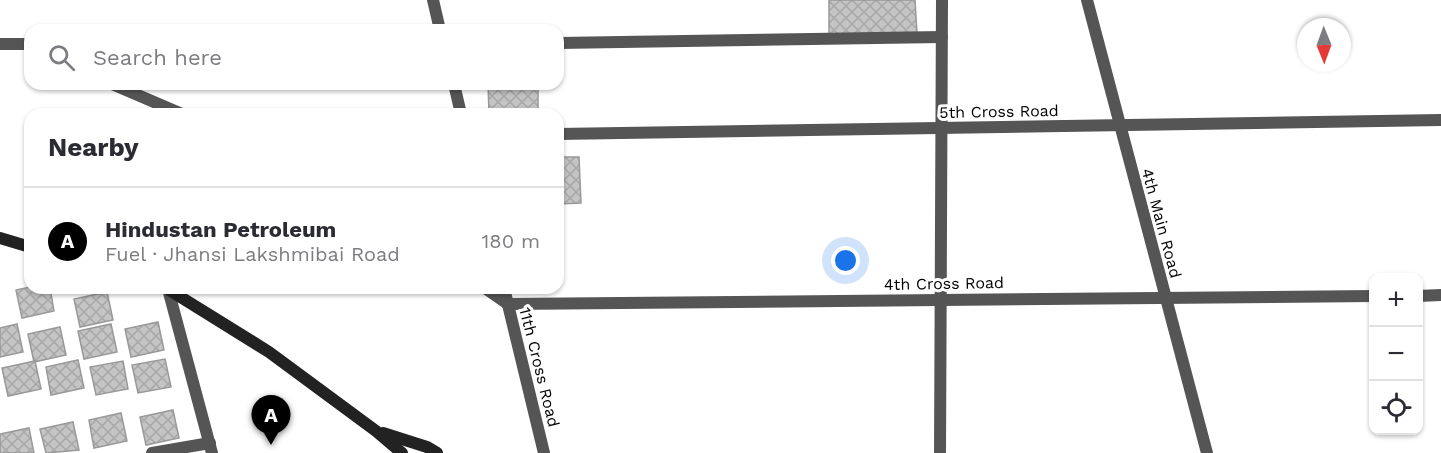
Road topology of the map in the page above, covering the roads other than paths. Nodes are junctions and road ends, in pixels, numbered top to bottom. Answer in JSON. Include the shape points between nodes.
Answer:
{"nodes":[{"id":1,"x":433,"y":0,"type":"edge"},
{"id":2,"x":942,"y":0,"type":"edge"},
{"id":3,"x":1088,"y":0,"type":"edge"},
{"id":4,"x":439,"y":24,"type":"edge"},
{"id":5,"x":942,"y":37,"type":"junction"},
{"id":6,"x":564,"y":43,"type":"edge"},
{"id":7,"x":3,"y":44,"type":"edge"},
{"id":8,"x":24,"y":44,"type":"edge"},
{"id":9,"x":24,"y":51,"type":"edge"},
{"id":10,"x":126,"y":90,"type":"edge"},
{"id":11,"x":455,"y":90,"type":"edge"},
{"id":12,"x":168,"y":108,"type":"edge"},
{"id":13,"x":460,"y":108,"type":"edge"},
{"id":14,"x":1441,"y":120,"type":"edge"},
{"id":15,"x":1119,"y":125,"type":"junction"},
{"id":16,"x":941,"y":128,"type":"junction"},
{"id":17,"x":564,"y":134,"type":"edge"},
{"id":18,"x":0,"y":238,"type":"edge"},
{"id":19,"x":24,"y":245,"type":"edge"},
{"id":20,"x":169,"y":294,"type":"edge"},
{"id":21,"x":177,"y":294,"type":"edge"},
{"id":22,"x":493,"y":294,"type":"edge"},
{"id":23,"x":506,"y":294,"type":"edge"},
{"id":24,"x":1441,"y":295,"type":"edge"},
{"id":25,"x":1369,"y":296,"type":"edge"},
{"id":26,"x":1423,"y":296,"type":"edge"},
{"id":27,"x":1164,"y":297,"type":"junction"},
{"id":28,"x":942,"y":299,"type":"junction"},
{"id":29,"x":508,"y":304,"type":"junction"},
{"id":30,"x":376,"y":431,"type":"junction"},
{"id":31,"x":211,"y":448,"type":"edge"},
{"id":32,"x":152,"y":453,"type":"edge"},
{"id":33,"x":402,"y":453,"type":"edge"},
{"id":34,"x":436,"y":453,"type":"edge"},
{"id":35,"x":544,"y":453,"type":"edge"},
{"id":36,"x":940,"y":453,"type":"edge"},
{"id":37,"x":1207,"y":453,"type":"edge"}],
"edges":[{"from":1,"to":4,"type":"street"},
{"from":2,"to":5,"type":"street"},
{"from":3,"to":15,"type":"street","name":"4th Main Road"},
{"from":5,"to":6,"type":"street"},
{"from":5,"to":16,"type":"street"},
{"from":7,"to":8,"type":"street"},
{"from":7,"to":9,"type":"street"},
{"from":10,"to":12,"type":"street"},
{"from":11,"to":13,"type":"street"},
{"from":14,"to":15,"type":"street","name":"5th Cross Road"},
{"from":15,"to":16,"type":"street","name":"5th Cross Road"},
{"from":15,"to":27,"type":"street","name":"4th Main Road"},
{"from":16,"to":17,"type":"street","name":"5th Cross Road"},
{"from":16,"to":28,"type":"street"},
{"from":18,"to":19,"type":"main road"},
{"from":20,"to":31,"type":"street"},
{"from":21,"to":30,"type":"main road","via":[[269,352]]},
{"from":22,"to":29,"type":"street"},
{"from":23,"to":29,"type":"street","name":"11th Cross Road"},
{"from":24,"to":26,"type":"street"},
{"from":25,"to":27,"type":"street","name":"4th Cross Road"},
{"from":27,"to":28,"type":"street","name":"4th Cross Road"},
{"from":27,"to":37,"type":"street","name":"4th Main Road"},
{"from":28,"to":29,"type":"street","name":"4th Cross Road"},
{"from":28,"to":36,"type":"street"},
{"from":29,"to":35,"type":"street","name":"11th Cross Road"},
{"from":30,"to":33,"type":"main road"},
{"from":30,"to":34,"type":"main road"},
{"from":31,"to":32,"type":"street"}]}
